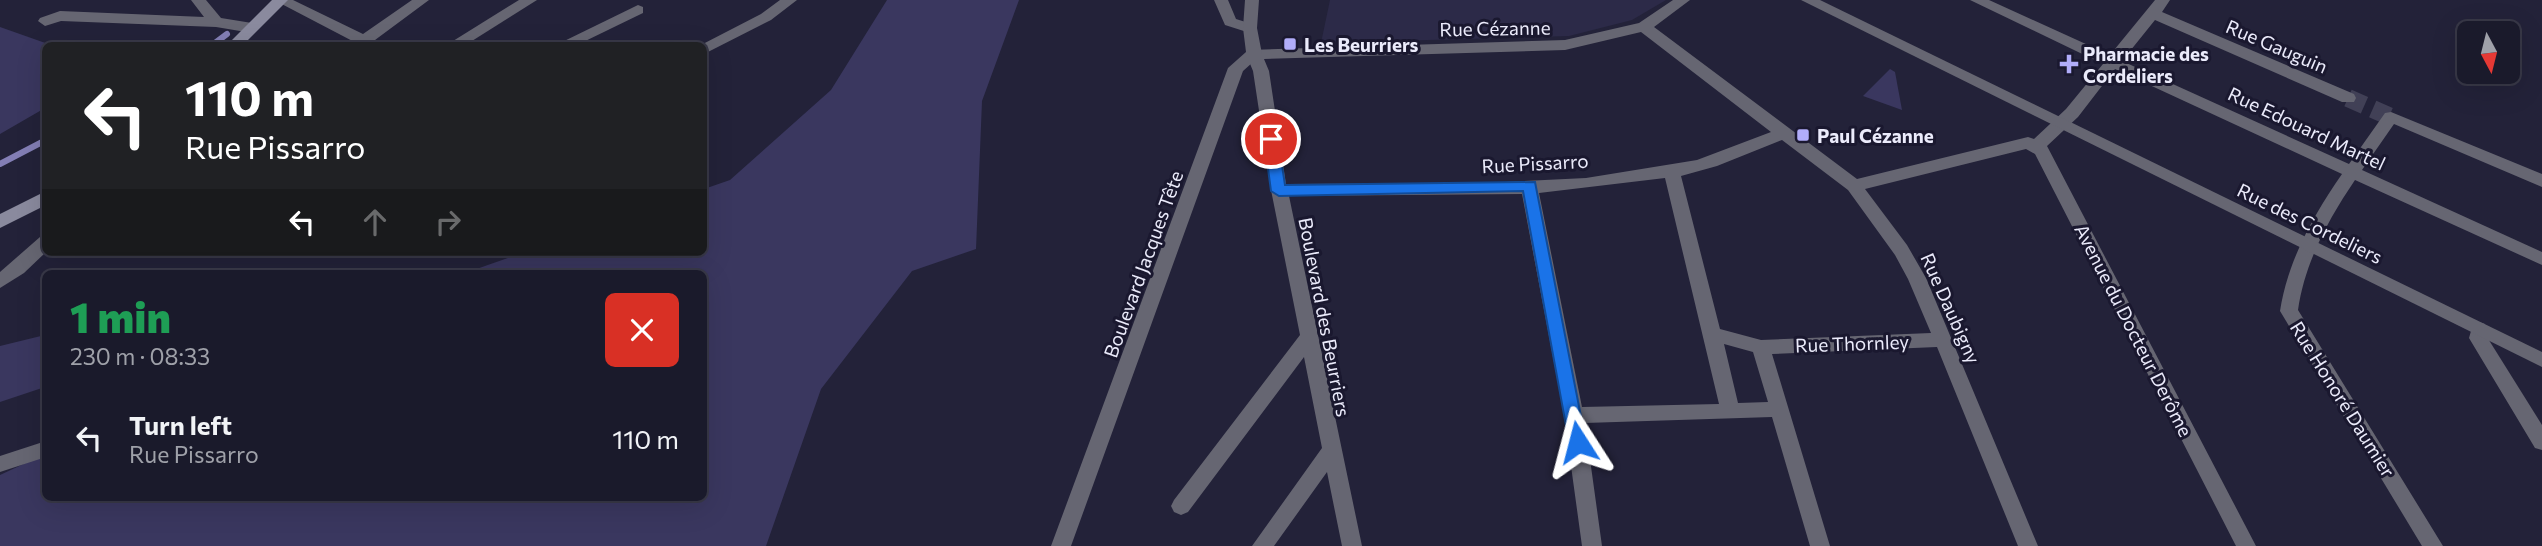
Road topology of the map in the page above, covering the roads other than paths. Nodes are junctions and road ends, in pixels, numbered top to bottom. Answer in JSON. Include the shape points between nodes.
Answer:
{"nodes":[{"id":1,"x":198,"y":0,"type":"edge"},
{"id":2,"x":281,"y":0,"type":"edge"},
{"id":3,"x":422,"y":0,"type":"edge"},
{"id":4,"x":530,"y":0,"type":"edge"},
{"id":5,"x":790,"y":0,"type":"edge"},
{"id":6,"x":1221,"y":0,"type":"edge"},
{"id":7,"x":1252,"y":0,"type":"edge"},
{"id":8,"x":1683,"y":0,"type":"edge"},
{"id":9,"x":1808,"y":0,"type":"edge"},
{"id":10,"x":1977,"y":0,"type":"edge"},
{"id":11,"x":2157,"y":6,"type":"edge"},
{"id":12,"x":638,"y":10,"type":"dead end"},
{"id":13,"x":46,"y":21,"type":"dead end"},
{"id":14,"x":216,"y":22,"type":"junction"},
{"id":15,"x":1250,"y":27,"type":"junction"},
{"id":16,"x":1644,"y":27,"type":"junction"},
{"id":17,"x":241,"y":40,"type":"edge"},
{"id":18,"x":368,"y":42,"type":"edge"},
{"id":19,"x":371,"y":42,"type":"edge"},
{"id":20,"x":459,"y":42,"type":"edge"},
{"id":21,"x":570,"y":42,"type":"edge"},
{"id":22,"x":707,"y":47,"type":"edge"},
{"id":23,"x":1254,"y":54,"type":"junction"},
{"id":24,"x":2113,"y":62,"type":"junction"},
{"id":25,"x":2348,"y":98,"type":"tunnel mouth"},
{"id":26,"x":2060,"y":124,"type":"junction"},
{"id":27,"x":1786,"y":132,"type":"junction"},
{"id":28,"x":2036,"y":147,"type":"junction"},
{"id":29,"x":1672,"y":172,"type":"junction"},
{"id":30,"x":2352,"y":172,"type":"junction"},
{"id":31,"x":2542,"y":181,"type":"edge"},
{"id":32,"x":1530,"y":186,"type":"junction"},
{"id":33,"x":1854,"y":186,"type":"junction"},
{"id":34,"x":1279,"y":191,"type":"junction"},
{"id":35,"x":42,"y":201,"type":"edge"},
{"id":36,"x":0,"y":222,"type":"edge"},
{"id":37,"x":42,"y":245,"type":"edge"},
{"id":38,"x":2309,"y":245,"type":"junction"},
{"id":39,"x":2542,"y":259,"type":"edge"},
{"id":40,"x":0,"y":281,"type":"edge"},
{"id":41,"x":2479,"y":329,"type":"junction"},
{"id":42,"x":1712,"y":334,"type":"junction"},
{"id":43,"x":1308,"y":338,"type":"junction"},
{"id":44,"x":1943,"y":340,"type":"junction"},
{"id":45,"x":1761,"y":347,"type":"junction"},
{"id":46,"x":2542,"y":360,"type":"edge"},
{"id":47,"x":1780,"y":409,"type":"junction"},
{"id":48,"x":1730,"y":411,"type":"junction"},
{"id":49,"x":1574,"y":415,"type":"junction"},
{"id":50,"x":2542,"y":442,"type":"edge"},
{"id":51,"x":42,"y":450,"type":"edge"},
{"id":52,"x":1330,"y":452,"type":"junction"},
{"id":53,"x":0,"y":464,"type":"edge"},
{"id":54,"x":1181,"y":506,"type":"dead end"},
{"id":55,"x":1061,"y":546,"type":"edge"},
{"id":56,"x":1262,"y":546,"type":"edge"},
{"id":57,"x":1352,"y":546,"type":"edge"},
{"id":58,"x":1592,"y":546,"type":"edge"},
{"id":59,"x":1820,"y":546,"type":"edge"},
{"id":60,"x":2028,"y":546,"type":"edge"},
{"id":61,"x":2246,"y":546,"type":"edge"},
{"id":62,"x":2433,"y":546,"type":"edge"}],
"edges":[{"from":1,"to":14,"type":"street"},
{"from":2,"to":17,"type":"main road"},
{"from":2,"to":18,"type":"street"},
{"from":3,"to":19,"type":"street"},
{"from":4,"to":20,"type":"street"},
{"from":5,"to":22,"type":"street"},
{"from":6,"to":15,"type":"street","via":[[1230,22]]},
{"from":7,"to":15,"type":"street"},
{"from":8,"to":16,"type":"street","name":"Rue Cézanne"},
{"from":9,"to":26,"type":"street","name":"Rue des Cordeliers"},
{"from":10,"to":24,"type":"street","name":"Rue Edouard Martel"},
{"from":11,"to":24,"type":"street"},
{"from":11,"to":25,"type":"street","name":"Rue Gauguin"},
{"from":12,"to":21,"type":"street"},
{"from":13,"to":14,"type":"street","via":[[60,16]]},
{"from":14,"to":17,"type":"street"},
{"from":15,"to":23,"type":"street"},
{"from":16,"to":23,"type":"street","name":"Rue Cézanne","via":[[1565,46]]},
{"from":16,"to":27,"type":"street","name":"Rue Daubigny"},
{"from":23,"to":34,"type":"street","name":"Boulevard des Beurriers","via":[[1261,71]]},
{"from":23,"to":55,"type":"street","name":"Boulevard Jacques Tête","via":[[1236,68]]},
{"from":24,"to":26,"type":"street"},
{"from":24,"to":30,"type":"street","name":"Rue Edouard Martel"},
{"from":26,"to":28,"type":"street"},
{"from":26,"to":38,"type":"street","name":"Rue des Cordeliers"},
{"from":27,"to":29,"type":"street","name":"Rue Pissarro"},
{"from":27,"to":33,"type":"street","name":"Rue Daubigny"},
{"from":28,"to":33,"type":"street","via":[[2028,143]]},
{"from":28,"to":61,"type":"street","name":"Avenue du Docteur Derôme"},
{"from":29,"to":32,"type":"street","name":"Rue Pissarro"},
{"from":29,"to":42,"type":"street"},
{"from":30,"to":31,"type":"street","name":"Rue Honoré Daumier","via":[[2392,117]]},
{"from":30,"to":38,"type":"street","name":"Rue Honoré Daumier"},
{"from":30,"to":39,"type":"street","name":"Rue Edouard Martel"},
{"from":32,"to":34,"type":"street","name":"Rue Pissarro"},
{"from":32,"to":49,"type":"street"},
{"from":33,"to":44,"type":"street","name":"Rue Daubigny","via":[[1901,250]]},
{"from":34,"to":43,"type":"street","name":"Boulevard des Beurriers"},
{"from":35,"to":36,"type":"main road"},
{"from":37,"to":40,"type":"street"},
{"from":38,"to":41,"type":"street","name":"Rue des Cordeliers"},
{"from":38,"to":62,"type":"street","name":"Rue Honoré Daumier","via":[[2290,287],[2289,311]]},
{"from":41,"to":46,"type":"street","name":"Rue des Cordeliers"},
{"from":41,"to":50,"type":"street","via":[[2478,338]]},
{"from":42,"to":45,"type":"street","name":"Rue Thornley"},
{"from":42,"to":48,"type":"street"},
{"from":43,"to":52,"type":"street","name":"Boulevard des Beurriers"},
{"from":43,"to":54,"type":"street"},
{"from":44,"to":45,"type":"street","name":"Rue Thornley"},
{"from":44,"to":60,"type":"street","name":"Rue Daubigny"},
{"from":45,"to":47,"type":"street"},
{"from":47,"to":48,"type":"street"},
{"from":47,"to":59,"type":"street"},
{"from":48,"to":49,"type":"street"},
{"from":49,"to":58,"type":"street"},
{"from":51,"to":53,"type":"street"},
{"from":52,"to":56,"type":"street"},
{"from":52,"to":57,"type":"street","name":"Boulevard des Beurriers"}]}
